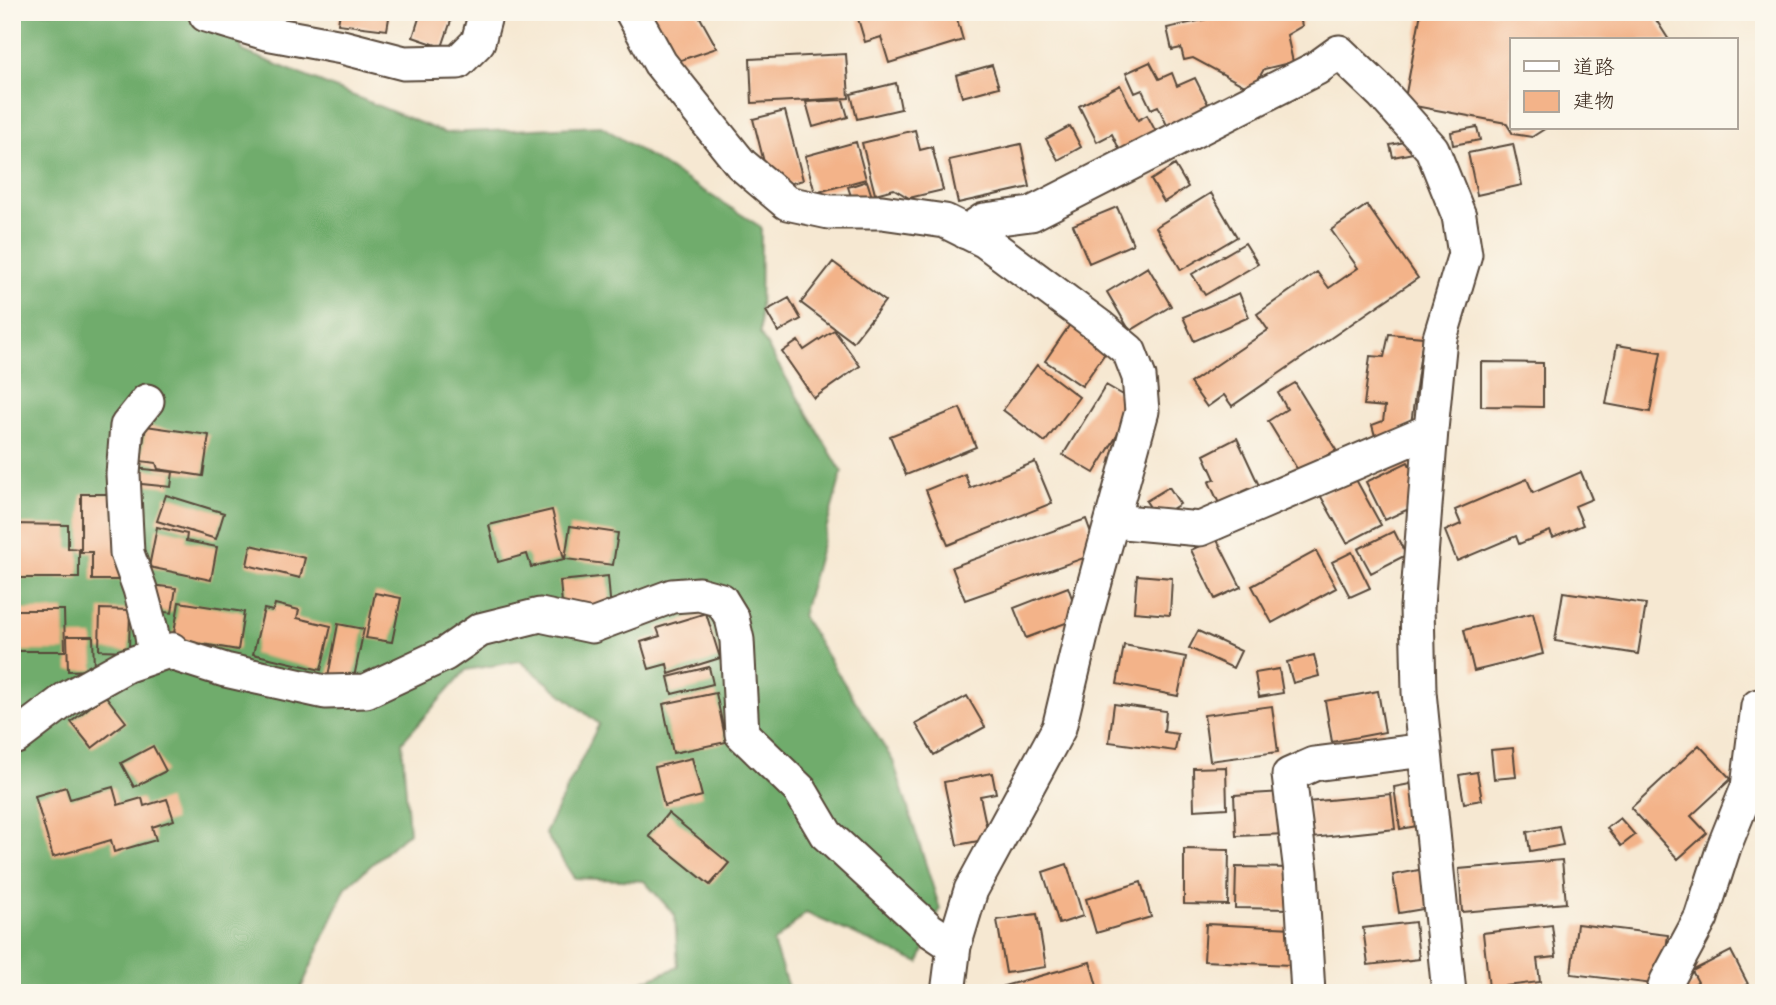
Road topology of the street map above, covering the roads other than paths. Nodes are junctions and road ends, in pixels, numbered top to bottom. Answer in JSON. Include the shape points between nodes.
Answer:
{"nodes":[{"id":1,"x":486,"y":12,"type":"edge"},
{"id":2,"x":632,"y":12,"type":"edge"},
{"id":3,"x":206,"y":15,"type":"dead end"},
{"id":4,"x":967,"y":232,"type":"junction"},
{"id":5,"x":147,"y":401,"type":"dead end"},
{"id":6,"x":1431,"y":430,"type":"junction"},
{"id":7,"x":1113,"y":522,"type":"junction"},
{"id":8,"x":155,"y":656,"type":"junction"},
{"id":9,"x":1758,"y":706,"type":"dead end"},
{"id":10,"x":12,"y":734,"type":"edge"},
{"id":11,"x":1425,"y":750,"type":"junction"},
{"id":12,"x":954,"y":946,"type":"junction"},
{"id":13,"x":948,"y":993,"type":"edge"},
{"id":14,"x":1308,"y":993,"type":"edge"},
{"id":15,"x":1450,"y":993,"type":"edge"},
{"id":16,"x":1663,"y":993,"type":"edge"}],
"edges":[{"from":1,"to":3,"type":"street","via":[[478,42],[458,62],[404,63]]},
{"from":2,"to":4,"type":"street","via":[[660,63],[741,164],[787,203],[829,212],[882,212],[945,221]]},
{"from":4,"to":6,"type":"street","via":[[985,220],[1031,214],[1317,68],[1339,52],[1433,149],[1459,216],[1465,254],[1440,338]]},
{"from":4,"to":7,"type":"street","via":[[1129,352],[1139,377],[1142,411]]},
{"from":5,"to":8,"type":"street","via":[[127,426],[123,474],[127,553]]},
{"from":6,"to":7,"type":"street","via":[[1200,529]]},
{"from":6,"to":11,"type":"street","via":[[1417,607]]},
{"from":7,"to":12,"type":"street","via":[[1059,728],[971,890]]},
{"from":8,"to":10,"type":"street","via":[[125,666],[66,699],[16,737]]},
{"from":8,"to":12,"type":"street","via":[[172,650],[225,670],[325,692],[366,691],[445,654],[480,630],[540,615],[592,625],[672,596],[699,594],[720,600],[732,618],[737,640],[742,734],[800,790],[826,834],[930,930]]},
{"from":9,"to":16,"type":"street","via":[[1748,787],[1701,918]]},
{"from":11,"to":14,"type":"street","via":[[1314,764],[1289,775],[1301,872]]},
{"from":11,"to":15,"type":"street"},
{"from":12,"to":13,"type":"street"}]}
